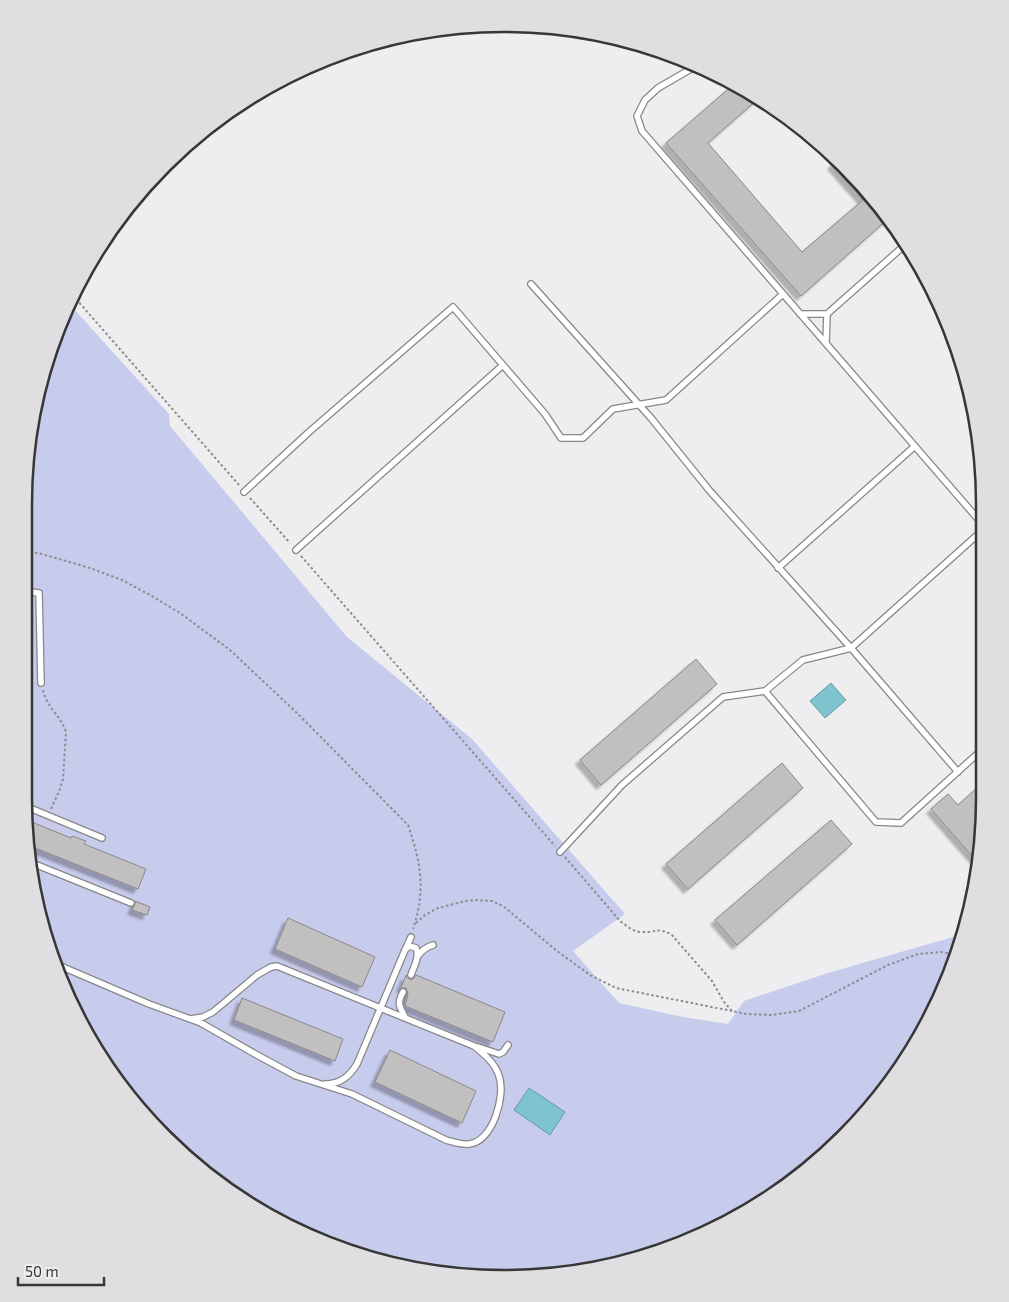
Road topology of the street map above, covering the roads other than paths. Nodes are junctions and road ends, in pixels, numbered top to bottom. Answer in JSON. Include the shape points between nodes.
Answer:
{"nodes":[{"id":1,"x":689,"y":70,"type":"edge"},
{"id":2,"x":901,"y":249,"type":"edge"},
{"id":3,"x":531,"y":284,"type":"dead end"},
{"id":4,"x":783,"y":294,"type":"junction"},
{"id":5,"x":800,"y":314,"type":"junction"},
{"id":6,"x":827,"y":314,"type":"junction"},
{"id":7,"x":826,"y":343,"type":"junction"},
{"id":8,"x":503,"y":365,"type":"junction"},
{"id":9,"x":640,"y":405,"type":"junction"},
{"id":10,"x":915,"y":446,"type":"junction"},
{"id":11,"x":244,"y":492,"type":"road end"},
{"id":12,"x":976,"y":518,"type":"edge"},
{"id":13,"x":976,"y":534,"type":"edge"},
{"id":14,"x":296,"y":550,"type":"road end"},
{"id":15,"x":778,"y":568,"type":"junction"},
{"id":16,"x":32,"y":592,"type":"edge"},
{"id":17,"x":850,"y":648,"type":"junction"},
{"id":18,"x":41,"y":683,"type":"road end"},
{"id":19,"x":765,"y":691,"type":"junction"},
{"id":20,"x":976,"y":755,"type":"edge"},
{"id":21,"x":958,"y":772,"type":"junction"},
{"id":22,"x":33,"y":809,"type":"edge"},
{"id":23,"x":102,"y":838,"type":"dead end"},
{"id":24,"x":560,"y":852,"type":"road end"},
{"id":25,"x":38,"y":865,"type":"edge"},
{"id":26,"x":131,"y":903,"type":"dead end"},
{"id":27,"x":411,"y":937,"type":"road end"},
{"id":28,"x":433,"y":945,"type":"dead end"},
{"id":29,"x":405,"y":950,"type":"junction"},
{"id":30,"x":418,"y":956,"type":"junction"},
{"id":31,"x":64,"y":968,"type":"edge"},
{"id":32,"x":411,"y":975,"type":"dead end"},
{"id":33,"x":403,"y":992,"type":"dead end"},
{"id":34,"x":380,"y":1007,"type":"junction"},
{"id":35,"x":405,"y":1017,"type":"junction"},
{"id":36,"x":191,"y":1020,"type":"junction"},
{"id":37,"x":508,"y":1045,"type":"dead end"},
{"id":38,"x":474,"y":1046,"type":"junction"},
{"id":39,"x":318,"y":1084,"type":"junction"}],
"edges":[{"from":1,"to":4,"type":"lane","via":[[658,88],[645,100],[637,116],[642,131]]},
{"from":2,"to":6,"type":"lane"},
{"from":3,"to":9,"type":"lane"},
{"from":4,"to":5,"type":"lane"},
{"from":4,"to":9,"type":"lane","via":[[666,400]]},
{"from":5,"to":6,"type":"lane"},
{"from":5,"to":7,"type":"lane"},
{"from":6,"to":7,"type":"lane"},
{"from":7,"to":10,"type":"lane"},
{"from":8,"to":9,"type":"lane","via":[[561,438],[583,438],[614,409]]},
{"from":8,"to":11,"type":"lane","via":[[453,307]]},
{"from":8,"to":14,"type":"lane"},
{"from":9,"to":15,"type":"lane"},
{"from":10,"to":12,"type":"lane"},
{"from":10,"to":15,"type":"lane"},
{"from":13,"to":17,"type":"lane"},
{"from":15,"to":17,"type":"lane"},
{"from":16,"to":18,"type":"lane","via":[[39,593]]},
{"from":17,"to":19,"type":"lane","via":[[803,660]]},
{"from":17,"to":21,"type":"lane"},
{"from":19,"to":21,"type":"lane","via":[[876,822],[901,823]]},
{"from":19,"to":24,"type":"lane","via":[[723,697],[622,785]]},
{"from":20,"to":21,"type":"lane"},
{"from":22,"to":23,"type":"lane"},
{"from":25,"to":26,"type":"lane"},
{"from":27,"to":29,"type":"lane"},
{"from":28,"to":30,"type":"lane","via":[[426,947]]},
{"from":29,"to":30,"type":"lane","via":[[412,946]]},
{"from":29,"to":34,"type":"lane"},
{"from":30,"to":32,"type":"lane"},
{"from":31,"to":36,"type":"lane"},
{"from":33,"to":35,"type":"lane","via":[[399,1004]]},
{"from":34,"to":35,"type":"lane"},
{"from":34,"to":36,"type":"lane","via":[[277,966],[257,975],[213,1012]]},
{"from":34,"to":39,"type":"lane","via":[[352,1072],[339,1082]]},
{"from":35,"to":38,"type":"lane"},
{"from":36,"to":39,"type":"lane","via":[[296,1076]]},
{"from":37,"to":38,"type":"lane","via":[[499,1054]]},
{"from":38,"to":39,"type":"lane","via":[[495,1066],[502,1085],[498,1108],[486,1134],[469,1144],[446,1140],[352,1094]]}]}
